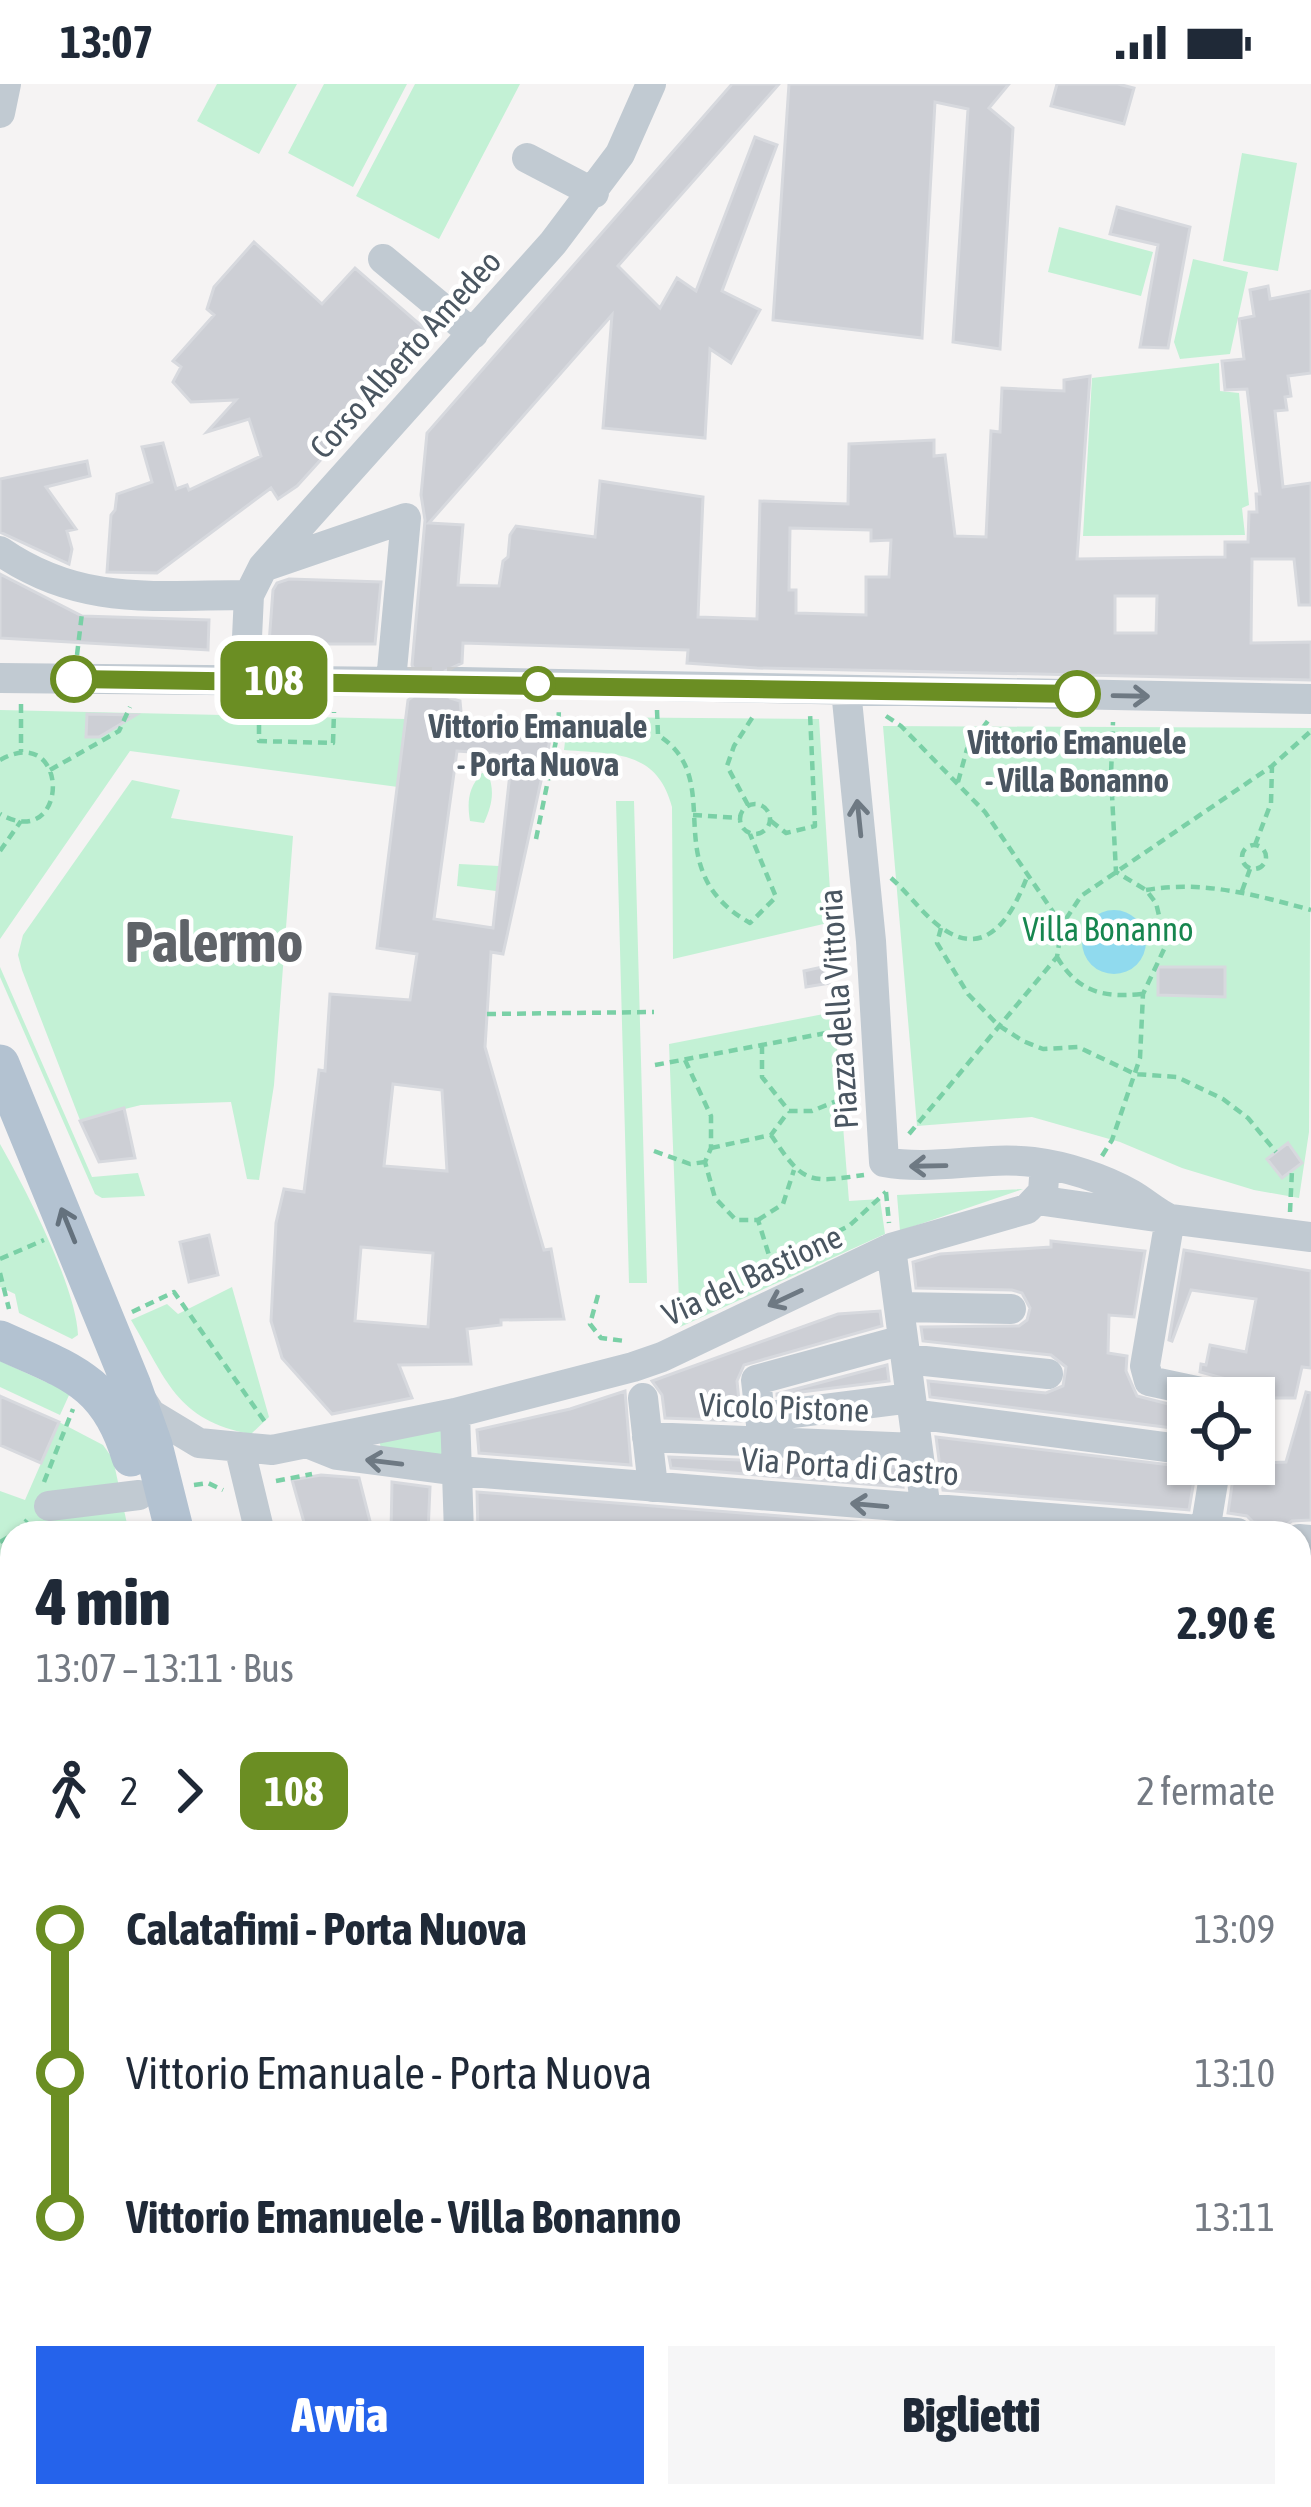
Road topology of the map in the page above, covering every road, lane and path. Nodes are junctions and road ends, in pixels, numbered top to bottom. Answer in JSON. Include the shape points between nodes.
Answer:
{"nodes":[{"id":1,"x":6,"y":84,"type":"edge"},
{"id":2,"x":651,"y":84,"type":"edge"},
{"id":3,"x":0,"y":113,"type":"edge"},
{"id":4,"x":527,"y":158,"type":"dead end"},
{"id":5,"x":593,"y":193,"type":"junction"},
{"id":6,"x":383,"y":259,"type":"dead end"},
{"id":7,"x":473,"y":334,"type":"junction"},
{"id":8,"x":0,"y":551,"type":"edge"},
{"id":9,"x":256,"y":581,"type":"junction"},
{"id":10,"x":85,"y":592,"type":"junction"},
{"id":11,"x":0,"y":678,"type":"edge"},
{"id":12,"x":74,"y":679,"type":"junction"},
{"id":13,"x":245,"y":680,"type":"junction"},
{"id":14,"x":461,"y":682,"type":"tunnel mouth"},
{"id":15,"x":656,"y":686,"type":"junction"},
{"id":16,"x":768,"y":688,"type":"junction"},
{"id":17,"x":810,"y":689,"type":"junction"},
{"id":18,"x":846,"y":690,"type":"junction"},
{"id":19,"x":1006,"y":693,"type":"junction"},
{"id":20,"x":1113,"y":695,"type":"junction"},
{"id":21,"x":1311,"y":699,"type":"edge"},
{"id":22,"x":21,"y":704,"type":"dead end"},
{"id":23,"x":130,"y":707,"type":"dead end"},
{"id":24,"x":260,"y":710,"type":"dead end"},
{"id":25,"x":334,"y":712,"type":"dead end"},
{"id":26,"x":558,"y":731,"type":"dead end"},
{"id":27,"x":1311,"y":731,"type":"edge"},
{"id":28,"x":21,"y":753,"type":"junction"},
{"id":29,"x":0,"y":760,"type":"edge"},
{"id":30,"x":1272,"y":766,"type":"junction"},
{"id":31,"x":50,"y":770,"type":"junction"},
{"id":32,"x":958,"y":784,"type":"junction"},
{"id":33,"x":748,"y":805,"type":"junction"},
{"id":34,"x":0,"y":814,"type":"edge"},
{"id":35,"x":693,"y":815,"type":"junction"},
{"id":36,"x":740,"y":818,"type":"junction"},
{"id":37,"x":21,"y":821,"type":"junction"},
{"id":38,"x":771,"y":821,"type":"junction"},
{"id":39,"x":751,"y":834,"type":"junction"},
{"id":40,"x":536,"y":839,"type":"dead end"},
{"id":41,"x":1256,"y":845,"type":"junction"},
{"id":42,"x":0,"y":851,"type":"edge"},
{"id":43,"x":863,"y":856,"type":"junction"},
{"id":44,"x":1250,"y":869,"type":"junction"},
{"id":45,"x":1116,"y":872,"type":"junction"},
{"id":46,"x":1028,"y":874,"type":"junction"},
{"id":47,"x":1146,"y":890,"type":"junction"},
{"id":48,"x":1242,"y":892,"type":"junction"},
{"id":49,"x":1311,"y":910,"type":"edge"},
{"id":50,"x":1062,"y":925,"type":"junction"},
{"id":51,"x":941,"y":928,"type":"junction"},
{"id":52,"x":1057,"y":957,"type":"junction"},
{"id":53,"x":1143,"y":994,"type":"junction"},
{"id":54,"x":653,"y":1012,"type":"dead end"},
{"id":55,"x":487,"y":1014,"type":"dead end"},
{"id":56,"x":876,"y":1024,"type":"junction"},
{"id":57,"x":998,"y":1025,"type":"junction"},
{"id":58,"x":762,"y":1045,"type":"junction"},
{"id":59,"x":685,"y":1060,"type":"junction"},
{"id":60,"x":0,"y":1064,"type":"edge"},
{"id":61,"x":655,"y":1065,"type":"dead end"},
{"id":62,"x":1135,"y":1074,"type":"junction"},
{"id":63,"x":859,"y":1093,"type":"dead end"},
{"id":64,"x":8,"y":1105,"type":"edge"},
{"id":65,"x":789,"y":1111,"type":"junction"},
{"id":66,"x":909,"y":1134,"type":"dead end"},
{"id":67,"x":771,"y":1135,"type":"junction"},
{"id":68,"x":711,"y":1148,"type":"junction"},
{"id":69,"x":654,"y":1151,"type":"dead end"},
{"id":70,"x":1276,"y":1152,"type":"dead end"},
{"id":71,"x":705,"y":1162,"type":"junction"},
{"id":72,"x":1045,"y":1164,"type":"junction"},
{"id":73,"x":794,"y":1170,"type":"junction"},
{"id":74,"x":1292,"y":1170,"type":"dead end"},
{"id":75,"x":865,"y":1175,"type":"dead end"},
{"id":76,"x":1089,"y":1176,"type":"junction"},
{"id":77,"x":886,"y":1192,"type":"dead end"},
{"id":78,"x":1037,"y":1201,"type":"junction"},
{"id":79,"x":1170,"y":1219,"type":"junction"},
{"id":80,"x":758,"y":1220,"type":"junction"},
{"id":81,"x":1299,"y":1236,"type":"edge"},
{"id":82,"x":891,"y":1248,"type":"junction"},
{"id":83,"x":772,"y":1265,"type":"junction"},
{"id":84,"x":0,"y":1273,"type":"edge"},
{"id":85,"x":598,"y":1295,"type":"dead end"},
{"id":86,"x":899,"y":1307,"type":"junction"},
{"id":87,"x":1011,"y":1309,"type":"dead end"},
{"id":88,"x":688,"y":1317,"type":"dead end"},
{"id":89,"x":4,"y":1324,"type":"edge"},
{"id":90,"x":106,"y":1327,"type":"junction"},
{"id":91,"x":904,"y":1350,"type":"junction"},
{"id":92,"x":636,"y":1372,"type":"junction"},
{"id":93,"x":1048,"y":1374,"type":"dead end"},
{"id":94,"x":74,"y":1375,"type":"junction"},
{"id":95,"x":1167,"y":1385,"type":"edge"},
{"id":96,"x":132,"y":1386,"type":"junction"},
{"id":97,"x":912,"y":1406,"type":"junction"},
{"id":98,"x":455,"y":1413,"type":"junction"},
{"id":99,"x":762,"y":1430,"type":"junction"},
{"id":100,"x":647,"y":1437,"type":"junction"},
{"id":101,"x":1167,"y":1447,"type":"edge"},
{"id":102,"x":917,"y":1448,"type":"junction"},
{"id":103,"x":240,"y":1450,"type":"junction"},
{"id":104,"x":272,"y":1450,"type":"junction"},
{"id":105,"x":316,"y":1458,"type":"junction"},
{"id":106,"x":458,"y":1472,"type":"junction"},
{"id":107,"x":1213,"y":1485,"type":"edge"},
{"id":108,"x":249,"y":1487,"type":"junction"},
{"id":109,"x":653,"y":1487,"type":"junction"},
{"id":110,"x":146,"y":1495,"type":"edge"},
{"id":111,"x":46,"y":1497,"type":"joint"},
{"id":112,"x":166,"y":1521,"type":"edge"},
{"id":113,"x":257,"y":1521,"type":"edge"},
{"id":114,"x":459,"y":1521,"type":"edge"},
{"id":115,"x":927,"y":1521,"type":"edge"},
{"id":116,"x":1110,"y":1521,"type":"edge"},
{"id":117,"x":1207,"y":1521,"type":"edge"}],
"edges":[{"from":1,"to":3,"type":"street"},
{"from":2,"to":5,"type":"street","name":"Corso Alberto Amedeo"},
{"from":4,"to":5,"type":"street"},
{"from":5,"to":7,"type":"street","name":"Corso Alberto Amedeo"},
{"from":6,"to":7,"type":"street"},
{"from":7,"to":9,"type":"street","name":"Corso Alberto Amedeo"},
{"from":8,"to":10,"type":"street"},
{"from":9,"to":10,"type":"street"},
{"from":9,"to":13,"type":"street"},
{"from":9,"to":13,"type":"street","via":[[406,518],[397,681]]},
{"from":10,"to":12,"type":"path"},
{"from":11,"to":12,"type":"street"},
{"from":12,"to":13,"type":"street"},
{"from":14,"to":15,"type":"street"},
{"from":15,"to":16,"type":"street"},
{"from":15,"to":35,"type":"path","via":[[658,735],[689,765]]},
{"from":16,"to":17,"type":"street"},
{"from":16,"to":33,"type":"path","via":[[727,766]]},
{"from":17,"to":18,"type":"street"},
{"from":17,"to":38,"type":"path","via":[[815,826],[786,832]]},
{"from":18,"to":19,"type":"street"},
{"from":18,"to":32,"type":"path","via":[[901,726]]},
{"from":43,"to":18,"type":"street","name":"Piazza della Vittoria","one_way":true},
{"from":19,"to":20,"type":"street"},
{"from":19,"to":32,"type":"path","via":[[968,748]]},
{"from":20,"to":21,"type":"street","one_way":true},
{"from":20,"to":45,"type":"path"},
{"from":22,"to":28,"type":"path"},
{"from":23,"to":31,"type":"path","via":[[119,731]]},
{"from":24,"to":25,"type":"path","via":[[259,741],[333,743]]},
{"from":26,"to":40,"type":"path"},
{"from":27,"to":30,"type":"path"},
{"from":28,"to":29,"type":"path"},
{"from":28,"to":31,"type":"path"},
{"from":30,"to":41,"type":"path","via":[[1271,803]]},
{"from":30,"to":45,"type":"path"},
{"from":31,"to":37,"type":"path","via":[[48,808]]},
{"from":32,"to":46,"type":"path"},
{"from":33,"to":36,"type":"path"},
{"from":33,"to":38,"type":"path","via":[[764,806]]},
{"from":34,"to":37,"type":"path"},
{"from":35,"to":36,"type":"path"},
{"from":35,"to":39,"type":"path","via":[[698,870],[728,911],[750,923],[776,897]]},
{"from":36,"to":39,"type":"path"},
{"from":37,"to":42,"type":"path"},
{"from":38,"to":39,"type":"path"},
{"from":41,"to":44,"type":"path","via":[[1243,853]]},
{"from":41,"to":44,"type":"path","via":[[1265,860]]},
{"from":43,"to":51,"type":"path"},
{"from":43,"to":56,"type":"street","name":"Piazza della Vittoria"},
{"from":44,"to":48,"type":"path"},
{"from":45,"to":47,"type":"path"},
{"from":45,"to":50,"type":"path","via":[[1081,896]]},
{"from":46,"to":50,"type":"path"},
{"from":46,"to":51,"type":"path","via":[[993,933],[968,940]]},
{"from":47,"to":48,"type":"path","via":[[1180,884]]},
{"from":47,"to":53,"type":"path","via":[[1166,944]]},
{"from":48,"to":49,"type":"path"},
{"from":50,"to":52,"type":"path"},
{"from":51,"to":57,"type":"path","via":[[937,943]]},
{"from":52,"to":53,"type":"path","via":[[1092,992]]},
{"from":52,"to":57,"type":"path"},
{"from":53,"to":62,"type":"path"},
{"from":54,"to":55,"type":"path"},
{"from":56,"to":58,"type":"path"},
{"from":72,"to":56,"type":"street","name":"Piazza della Vittoria","one_way":true,"via":[[884,1162]]},
{"from":57,"to":62,"type":"path","via":[[1043,1048],[1078,1047]]},
{"from":57,"to":66,"type":"path"},
{"from":58,"to":59,"type":"path"},
{"from":58,"to":65,"type":"path","via":[[762,1077]]},
{"from":59,"to":61,"type":"path"},
{"from":59,"to":68,"type":"path","via":[[711,1116]]},
{"from":60,"to":64,"type":"main road"},
{"from":62,"to":70,"type":"path","via":[[1177,1078],[1222,1099]]},
{"from":62,"to":76,"type":"path","via":[[1112,1141]]},
{"from":63,"to":65,"type":"path","via":[[812,1112]]},
{"from":90,"to":64,"type":"main road","one_way":true},
{"from":65,"to":67,"type":"path"},
{"from":67,"to":68,"type":"path"},
{"from":67,"to":73,"type":"path"},
{"from":68,"to":71,"type":"path"},
{"from":69,"to":71,"type":"path"},
{"from":71,"to":80,"type":"path","via":[[716,1198],[736,1220]]},
{"from":72,"to":76,"type":"street"},
{"from":72,"to":78,"type":"street"},
{"from":73,"to":75,"type":"path","via":[[819,1181]]},
{"from":73,"to":80,"type":"path","via":[[783,1204]]},
{"from":74,"to":81,"type":"path"},
{"from":76,"to":79,"type":"street"},
{"from":77,"to":83,"type":"path","via":[[849,1226]]},
{"from":78,"to":79,"type":"street"},
{"from":78,"to":82,"type":"street","name":"Via del Bastione"},
{"from":79,"to":81,"type":"street"},
{"from":79,"to":95,"type":"street","via":[[1145,1366],[1149,1382]]},
{"from":80,"to":83,"type":"path"},
{"from":82,"to":86,"type":"street"},
{"from":82,"to":92,"type":"street","name":"Via del Bastione","one_way":true},
{"from":83,"to":88,"type":"path","via":[[710,1294]]},
{"from":84,"to":89,"type":"path"},
{"from":85,"to":92,"type":"path","via":[[590,1324]]},
{"from":86,"to":87,"type":"street"},
{"from":86,"to":91,"type":"street"},
{"from":89,"to":94,"type":"main road"},
{"from":90,"to":94,"type":"main road","via":[[101,1365]]},
{"from":90,"to":96,"type":"main road"},
{"from":90,"to":104,"type":"path","via":[[174,1292],[263,1418]]},
{"from":91,"to":93,"type":"street"},
{"from":91,"to":97,"type":"street"},
{"from":91,"to":99,"type":"street","via":[[756,1380]]},
{"from":92,"to":98,"type":"street","name":"Via del Bastione"},
{"from":92,"to":100,"type":"street"},
{"from":94,"to":110,"type":"main road","via":[[112,1409]]},
{"from":94,"to":111,"type":"path"},
{"from":96,"to":103,"type":"street","name":"Via del Bastione","via":[[171,1428]]},
{"from":96,"to":110,"type":"main road"},
{"from":97,"to":99,"type":"street"},
{"from":97,"to":101,"type":"street"},
{"from":97,"to":102,"type":"street"},
{"from":98,"to":105,"type":"street","name":"Via del Bastione"},
{"from":98,"to":106,"type":"street"},
{"from":99,"to":100,"type":"street","name":"Vicolo Pistone"},
{"from":99,"to":102,"type":"street","name":"Vicolo Pistone"},
{"from":100,"to":109,"type":"street"},
{"from":102,"to":115,"type":"street"},
{"from":103,"to":104,"type":"street","name":"Via del Bastione"},
{"from":103,"to":108,"type":"street"},
{"from":104,"to":105,"type":"street","name":"Via del Bastione"},
{"from":106,"to":105,"type":"street","name":"Via Porta di Castro","one_way":true},
{"from":105,"to":108,"type":"path"},
{"from":106,"to":109,"type":"street","name":"Via Porta di Castro"},
{"from":106,"to":114,"type":"street"},
{"from":107,"to":117,"type":"street"},
{"from":108,"to":110,"type":"path","via":[[208,1484]]},
{"from":108,"to":113,"type":"street"},
{"from":115,"to":109,"type":"street","name":"Via Porta di Castro","one_way":true},
{"from":110,"to":111,"type":"street"},
{"from":110,"to":112,"type":"main road"},
{"from":115,"to":116,"type":"street","name":"Via Porta di Castro"}]}
